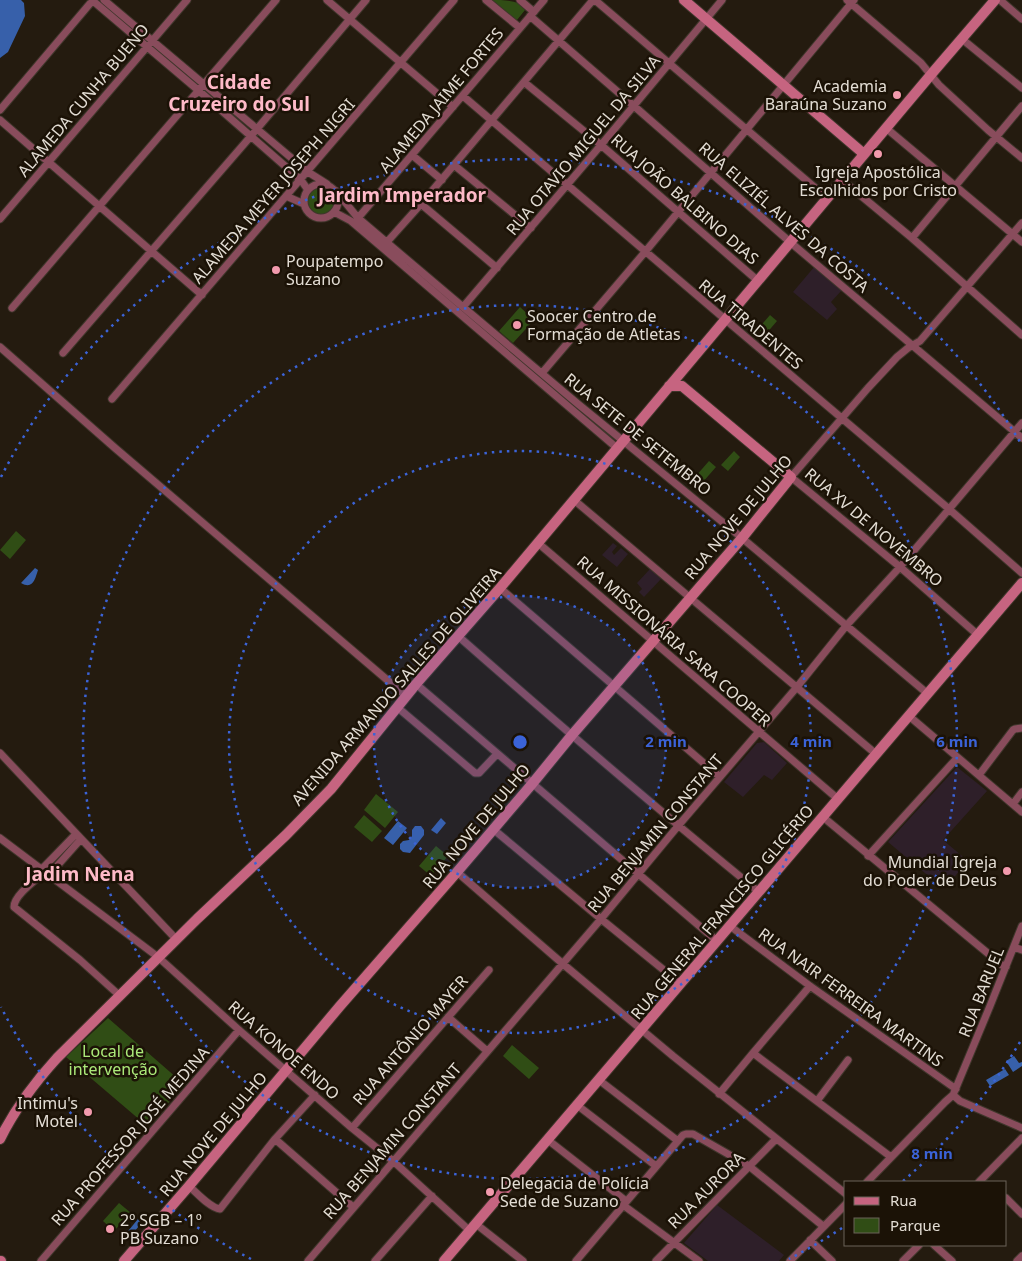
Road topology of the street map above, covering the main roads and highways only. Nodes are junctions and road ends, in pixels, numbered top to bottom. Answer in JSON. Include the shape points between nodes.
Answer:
{"nodes":[{"id":1,"x":684,"y":0,"type":"edge"},
{"id":2,"x":995,"y":0,"type":"edge"},
{"id":3,"x":864,"y":154,"type":"junction"},
{"id":4,"x":680,"y":372,"type":"junction"},
{"id":5,"x":669,"y":386,"type":"junction"},
{"id":6,"x":682,"y":386,"type":"junction"},
{"id":7,"x":791,"y":477,"type":"joint"},
{"id":8,"x":1022,"y":583,"type":"edge"},
{"id":9,"x":0,"y":1139,"type":"edge"},
{"id":10,"x":124,"y":1261,"type":"edge"},
{"id":11,"x":444,"y":1261,"type":"edge"}],
"edges":[{"from":1,"to":3,"type":"main road"},
{"from":2,"to":3,"type":"main road","name":"AVENIDA ARMANDO SALLES DE OLIVEIRA"},
{"from":3,"to":4,"type":"main road","name":"AVENIDA ARMANDO SALLES DE OLIVEIRA"},
{"from":4,"to":5,"type":"main road","name":"AVENIDA ARMANDO SALLES DE OLIVEIRA"},
{"from":4,"to":6,"type":"main road"},
{"from":5,"to":6,"type":"main road"},
{"from":5,"to":9,"type":"main road","name":"AVENIDA ARMANDO SALLES DE OLIVEIRA","via":[[319,802],[57,1058],[40,1076]]},
{"from":6,"to":7,"type":"main road","name":"RUA XV DE NOVEMBRO"},
{"from":7,"to":10,"type":"main road","name":"RUA NOVE DE JULHO"},
{"from":8,"to":11,"type":"main road","name":"RUA GENERAL FRANCISCO GLICÉRIO"}]}
